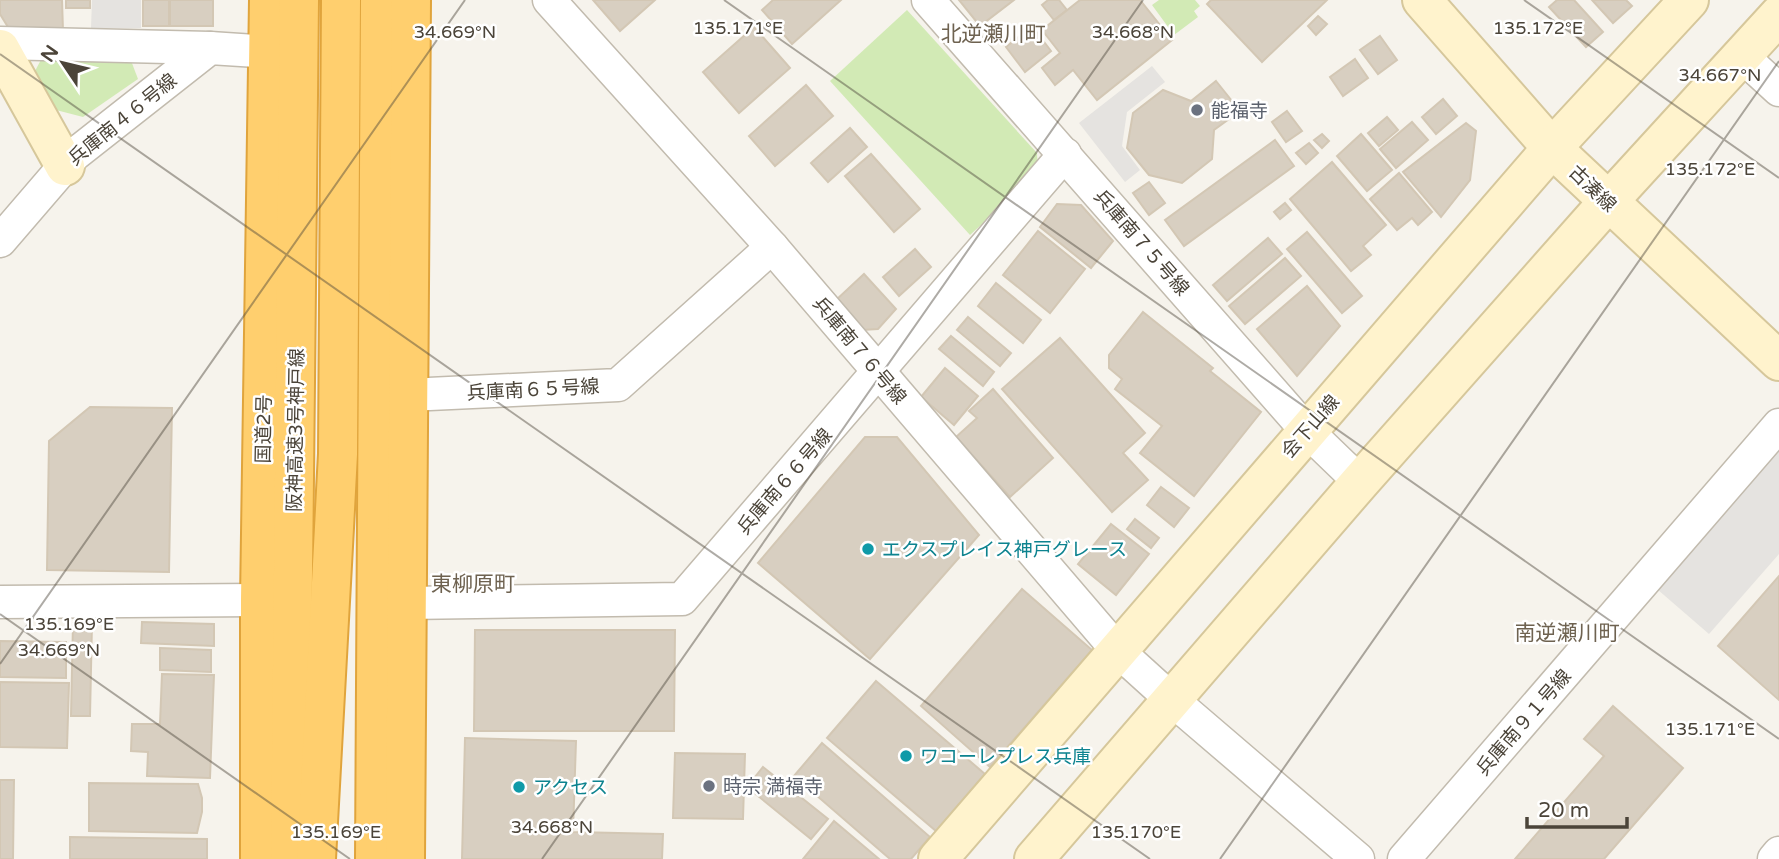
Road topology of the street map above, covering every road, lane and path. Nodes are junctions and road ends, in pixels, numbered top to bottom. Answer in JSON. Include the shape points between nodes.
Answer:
{"nodes":[{"id":1,"x":269,"y":0,"type":"edge"},
{"id":2,"x":299,"y":0,"type":"edge"},
{"id":3,"x":341,"y":0,"type":"edge"},
{"id":4,"x":380,"y":0,"type":"edge"},
{"id":5,"x":411,"y":0,"type":"edge"},
{"id":6,"x":549,"y":0,"type":"edge"},
{"id":7,"x":928,"y":0,"type":"edge"},
{"id":8,"x":1422,"y":0,"type":"edge"},
{"id":9,"x":1689,"y":0,"type":"edge"},
{"id":10,"x":1779,"y":15,"type":"edge"},
{"id":11,"x":0,"y":43,"type":"edge"},
{"id":12,"x":210,"y":48,"type":"junction"},
{"id":13,"x":0,"y":49,"type":"edge"},
{"id":14,"x":270,"y":52,"type":"junction"},
{"id":15,"x":1742,"y":56,"type":"junction"},
{"id":16,"x":1779,"y":90,"type":"edge"},
{"id":17,"x":1552,"y":148,"type":"junction"},
{"id":18,"x":1065,"y":154,"type":"junction"},
{"id":19,"x":65,"y":166,"type":"junction"},
{"id":20,"x":1608,"y":202,"type":"junction"},
{"id":21,"x":0,"y":241,"type":"edge"},
{"id":22,"x":772,"y":247,"type":"junction"},
{"id":23,"x":1779,"y":361,"type":"edge"},
{"id":24,"x":879,"y":372,"type":"junction"},
{"id":25,"x":408,"y":395,"type":"junction"},
{"id":26,"x":1779,"y":425,"type":"edge"},
{"id":27,"x":1306,"y":430,"type":"junction"},
{"id":28,"x":1360,"y":482,"type":"junction"},
{"id":29,"x":377,"y":569,"type":"junction"},
{"id":30,"x":260,"y":600,"type":"junction"},
{"id":31,"x":0,"y":602,"type":"edge"},
{"id":32,"x":407,"y":603,"type":"junction"},
{"id":33,"x":1118,"y":651,"type":"junction"},
{"id":34,"x":1171,"y":699,"type":"junction"},
{"id":35,"x":1779,"y":853,"type":"edge"},
{"id":36,"x":260,"y":859,"type":"edge"},
{"id":37,"x":290,"y":859,"type":"edge"},
{"id":38,"x":316,"y":859,"type":"edge"},
{"id":39,"x":349,"y":859,"type":"edge"},
{"id":40,"x":374,"y":859,"type":"edge"},
{"id":41,"x":405,"y":859,"type":"edge"},
{"id":42,"x":938,"y":859,"type":"edge"},
{"id":43,"x":1034,"y":859,"type":"edge"},
{"id":44,"x":1359,"y":859,"type":"edge"},
{"id":45,"x":1404,"y":859,"type":"edge"},
{"id":46,"x":1774,"y":859,"type":"edge"}],
"edges":[{"from":1,"to":14,"type":"highway","name":"国道2号"},
{"from":2,"to":37,"type":"highway","name":"阪神高速3号神戸線"},
{"from":3,"to":38,"type":"highway","via":[[338,454]]},
{"from":4,"to":29,"type":"highway"},
{"from":5,"to":25,"type":"highway"},
{"from":6,"to":22,"type":"street","name":"兵庫南７６号線"},
{"from":7,"to":18,"type":"street","name":"兵庫南７５号線"},
{"from":8,"to":17,"type":"street","name":"古湊線"},
{"from":9,"to":17,"type":"street","name":"会下山線"},
{"from":10,"to":15,"type":"street"},
{"from":11,"to":12,"type":"street"},
{"from":12,"to":14,"type":"street"},
{"from":12,"to":19,"type":"street","name":"兵庫南４６号線"},
{"from":13,"to":19,"type":"street"},
{"from":14,"to":30,"type":"highway","name":"国道2号"},
{"from":15,"to":16,"type":"street"},
{"from":15,"to":20,"type":"street"},
{"from":17,"to":20,"type":"street","name":"古湊線"},
{"from":17,"to":27,"type":"street","name":"会下山線"},
{"from":18,"to":24,"type":"street","name":"兵庫南６６号線"},
{"from":18,"to":27,"type":"street","name":"兵庫南７５号線"},
{"from":19,"to":21,"type":"street","name":"兵庫南４６号線"},
{"from":20,"to":23,"type":"street","name":"古湊線"},
{"from":20,"to":28,"type":"street"},
{"from":22,"to":24,"type":"street","name":"兵庫南７６号線"},
{"from":22,"to":25,"type":"street","name":"兵庫南６５号線","via":[[618,385]]},
{"from":24,"to":32,"type":"street","name":"兵庫南６６号線","via":[[682,598]]},
{"from":24,"to":33,"type":"street","name":"兵庫南７６号線"},
{"from":25,"to":32,"type":"highway"},
{"from":26,"to":45,"type":"street","name":"兵庫南９１号線"},
{"from":27,"to":28,"type":"street","name":"兵庫南７５号線"},
{"from":27,"to":33,"type":"street","name":"会下山線"},
{"from":28,"to":34,"type":"street"},
{"from":29,"to":39,"type":"highway"},
{"from":29,"to":40,"type":"highway"},
{"from":30,"to":31,"type":"street"},
{"from":30,"to":36,"type":"highway","name":"国道2号"},
{"from":32,"to":41,"type":"highway"},
{"from":33,"to":34,"type":"street","name":"兵庫南７６号線"},
{"from":33,"to":42,"type":"street","name":"会下山線"},
{"from":34,"to":43,"type":"street"},
{"from":34,"to":44,"type":"street","name":"兵庫南７６号線"},
{"from":35,"to":46,"type":"street"}]}
